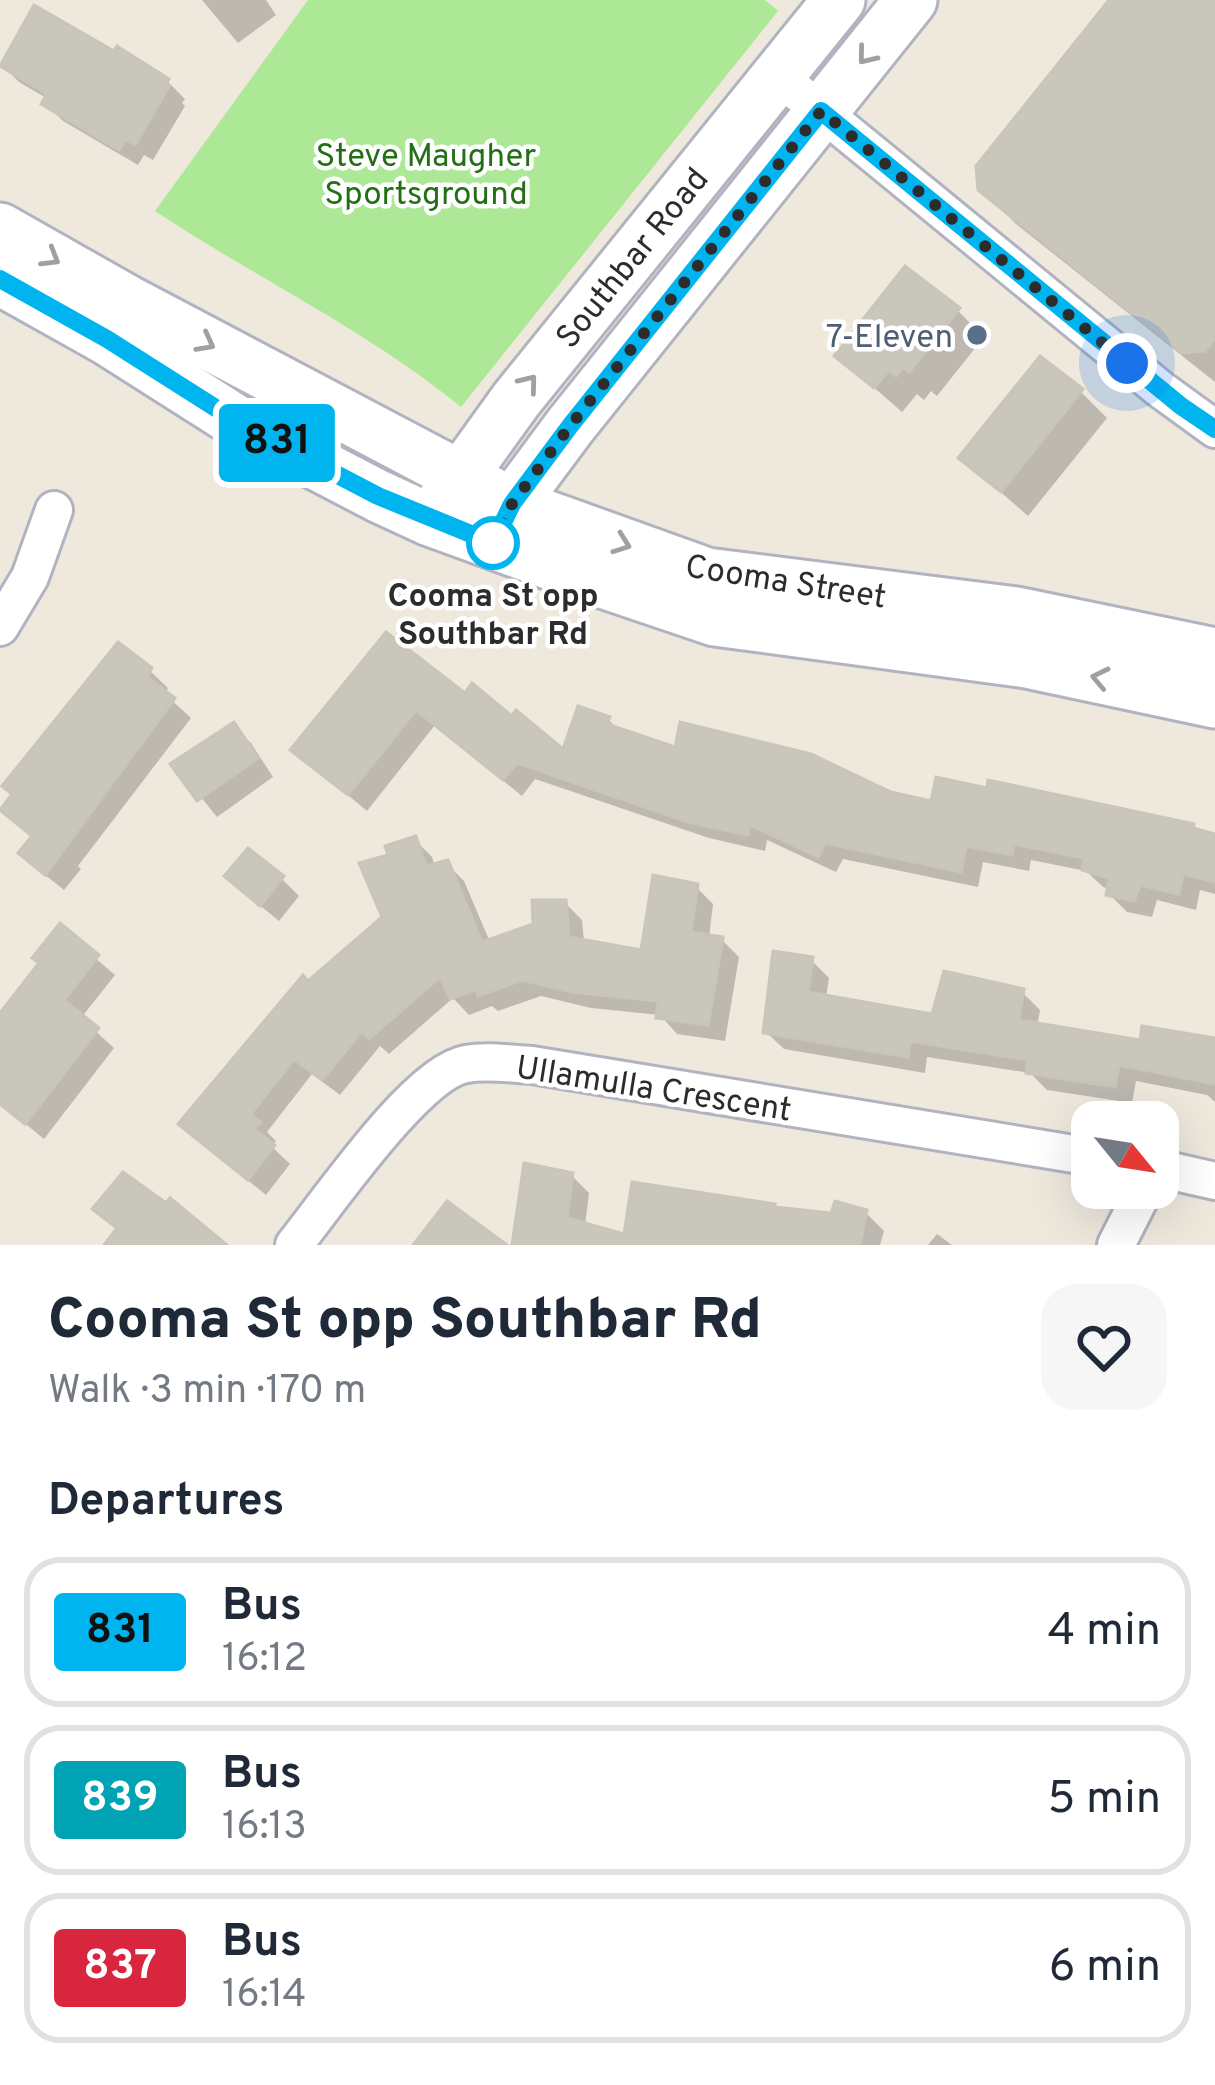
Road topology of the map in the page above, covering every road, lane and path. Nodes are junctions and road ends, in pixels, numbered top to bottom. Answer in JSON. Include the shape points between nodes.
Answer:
{"nodes":[{"id":1,"x":839,"y":0,"type":"edge"},
{"id":2,"x":910,"y":0,"type":"edge"},
{"id":3,"x":778,"y":76,"type":"junction"},
{"id":4,"x":821,"y":111,"type":"junction"},
{"id":5,"x":0,"y":229,"type":"edge"},
{"id":6,"x":0,"y":279,"type":"edge"},
{"id":7,"x":117,"y":320,"type":"junction"},
{"id":8,"x":1215,"y":429,"type":"edge"},
{"id":9,"x":460,"y":478,"type":"junction"},
{"id":10,"x":53,"y":509,"type":"dead end"},
{"id":11,"x":430,"y":520,"type":"junction"},
{"id":12,"x":502,"y":524,"type":"junction"},
{"id":13,"x":0,"y":627,"type":"edge"},
{"id":14,"x":1215,"y":654,"type":"edge"},
{"id":15,"x":1215,"y":702,"type":"edge"},
{"id":16,"x":1071,"y":1154,"type":"edge"},
{"id":17,"x":1179,"y":1173,"type":"edge"},
{"id":18,"x":1215,"y":1181,"type":"edge"},
{"id":19,"x":1134,"y":1209,"type":"edge"},
{"id":20,"x":294,"y":1245,"type":"edge"},
{"id":21,"x":1116,"y":1245,"type":"edge"}],
"edges":[{"from":1,"to":3,"type":"main road","name":"Southbar Road"},
{"from":2,"to":4,"type":"main road","name":"Southbar Road","one_way":true},
{"from":3,"to":4,"type":"street"},
{"from":9,"to":3,"type":"main road","name":"Southbar Road","one_way":true},
{"from":4,"to":8,"type":"street"},
{"from":4,"to":12,"type":"main road","name":"Southbar Road"},
{"from":5,"to":7,"type":"main road","name":"Cooma Street","one_way":true},
{"from":6,"to":7,"type":"main road","name":"Cooma Street"},
{"from":7,"to":9,"type":"main road","name":"Cooma Street","one_way":true},
{"from":7,"to":11,"type":"main road","name":"Cooma Street","via":[[244,426]]},
{"from":9,"to":11,"type":"main road","name":"Southbar Road"},
{"from":9,"to":12,"type":"main road","name":"Cooma Street"},
{"from":10,"to":13,"type":"street","via":[[30,577]]},
{"from":11,"to":12,"type":"main road","name":"Cooma Street"},
{"from":12,"to":14,"type":"main road","name":"Cooma Street","one_way":true,"via":[[707,574],[1016,613]]},
{"from":15,"to":12,"type":"main road","name":"Cooma Street","one_way":true,"via":[[1027,662],[715,620]]},
{"from":16,"to":20,"type":"street","name":"Ullamulla Crescent","via":[[532,1065],[463,1064],[401,1111]]},
{"from":17,"to":18,"type":"street"},
{"from":19,"to":21,"type":"street"}]}
